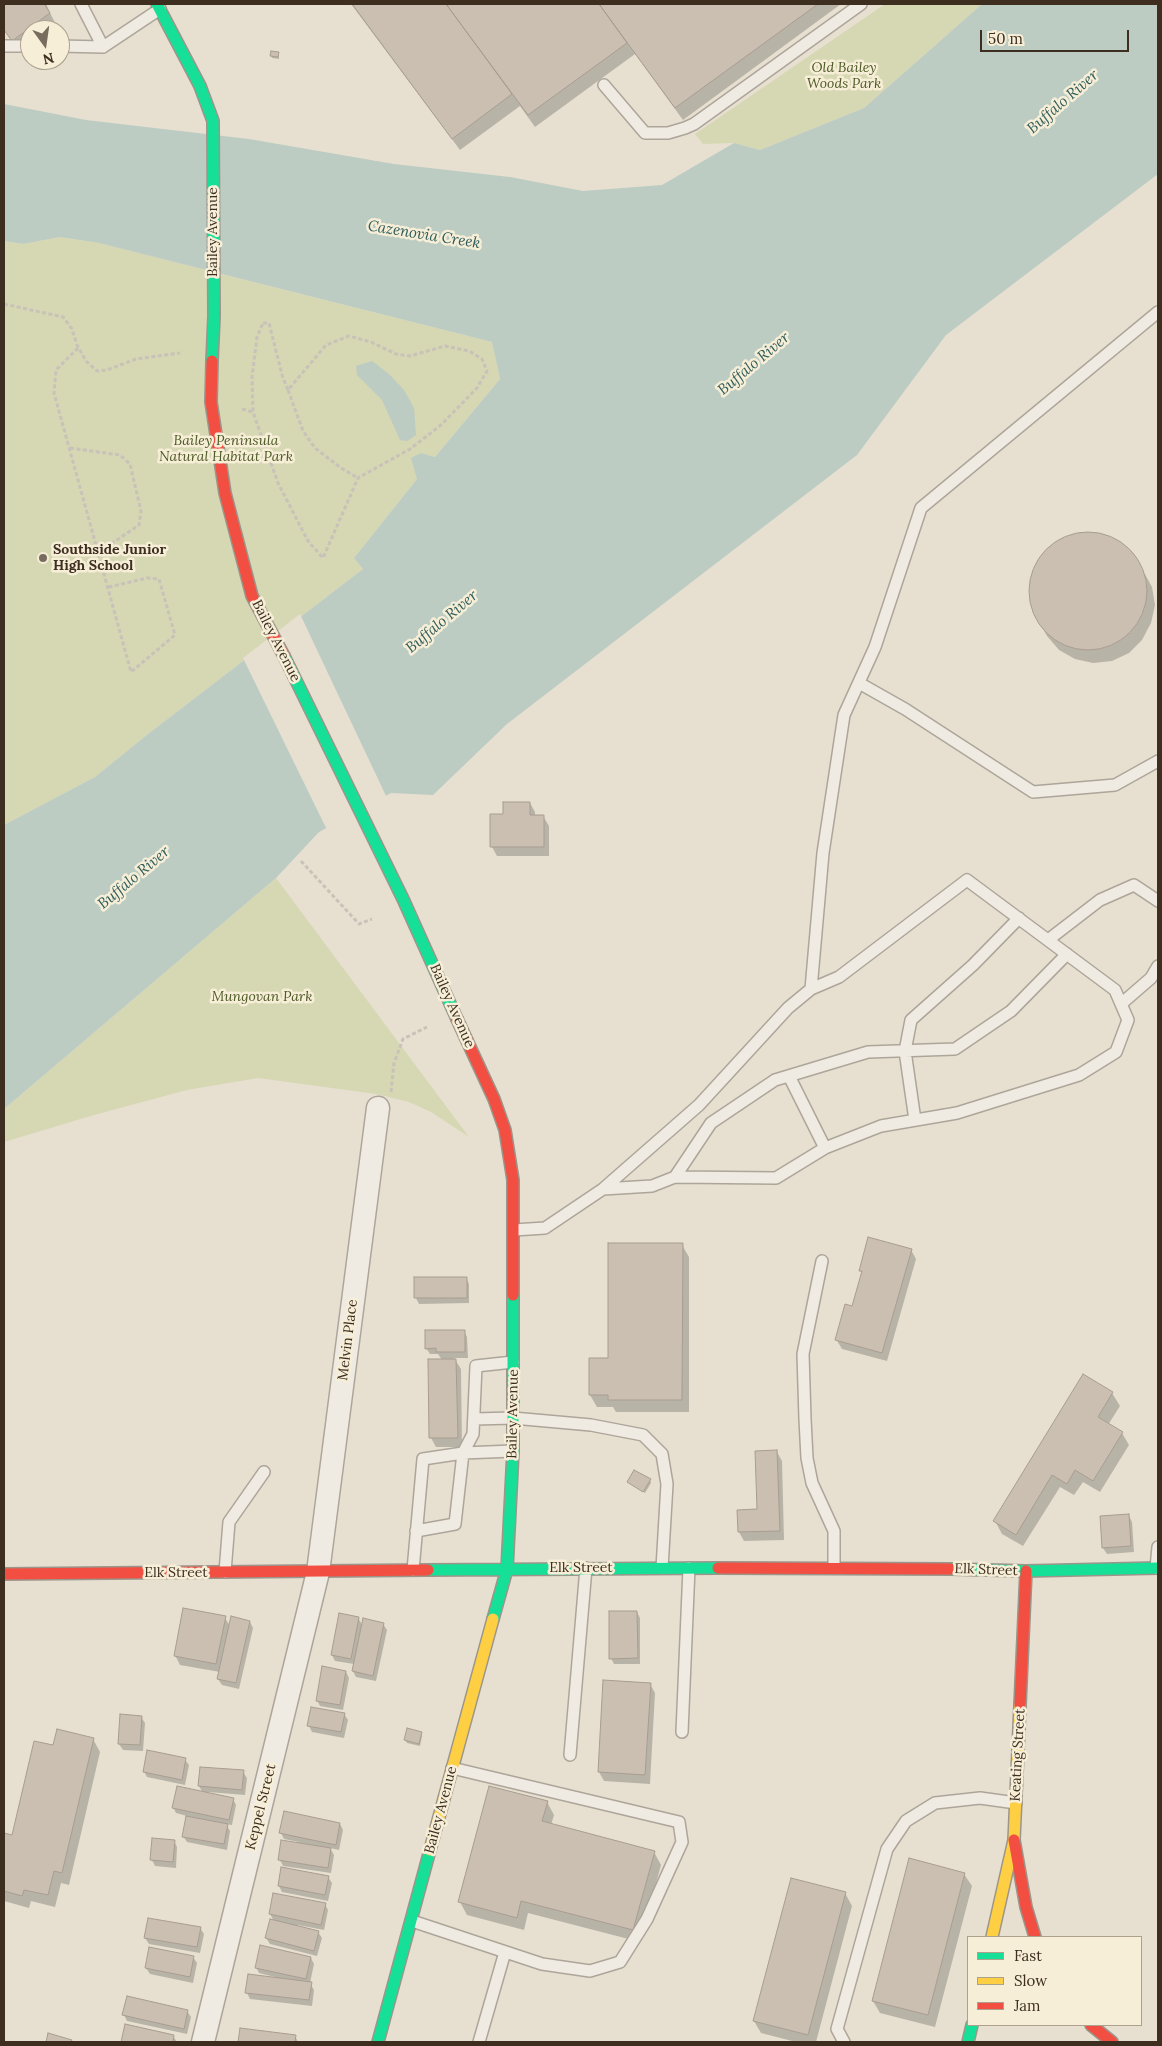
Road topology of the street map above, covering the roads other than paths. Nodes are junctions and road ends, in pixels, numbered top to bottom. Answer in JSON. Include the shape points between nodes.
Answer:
{"nodes":[{"id":1,"x":81,"y":4,"type":"edge"},
{"id":2,"x":860,"y":4,"type":"edge"},
{"id":3,"x":159,"y":6,"type":"edge"},
{"id":4,"x":4,"y":46,"type":"edge"},
{"id":5,"x":20,"y":46,"type":"edge"},
{"id":6,"x":70,"y":46,"type":"edge"},
{"id":7,"x":103,"y":46,"type":"junction"},
{"id":8,"x":604,"y":84,"type":"dead end"},
{"id":9,"x":1158,"y":312,"type":"edge"},
{"id":10,"x":859,"y":683,"type":"junction"},
{"id":11,"x":1158,"y":761,"type":"edge"},
{"id":12,"x":1158,"y":901,"type":"edge"},
{"id":13,"x":1019,"y":918,"type":"junction"},
{"id":14,"x":1048,"y":940,"type":"junction"},
{"id":15,"x":1067,"y":954,"type":"junction"},
{"id":16,"x":1158,"y":966,"type":"edge"},
{"id":17,"x":811,"y":989,"type":"junction"},
{"id":18,"x":1121,"y":1004,"type":"junction"},
{"id":19,"x":905,"y":1050,"type":"junction"},
{"id":20,"x":789,"y":1076,"type":"junction"},
{"id":21,"x":378,"y":1108,"type":"road end"},
{"id":22,"x":915,"y":1120,"type":"junction"},
{"id":23,"x":825,"y":1148,"type":"junction"},
{"id":24,"x":675,"y":1177,"type":"junction"},
{"id":25,"x":603,"y":1189,"type":"junction"},
{"id":26,"x":514,"y":1230,"type":"junction"},
{"id":27,"x":822,"y":1261,"type":"dead end"},
{"id":28,"x":513,"y":1362,"type":"junction"},
{"id":29,"x":513,"y":1418,"type":"junction"},
{"id":30,"x":474,"y":1420,"type":"junction"},
{"id":31,"x":513,"y":1451,"type":"junction"},
{"id":32,"x":463,"y":1453,"type":"junction"},
{"id":33,"x":264,"y":1472,"type":"dead end"},
{"id":34,"x":416,"y":1531,"type":"junction"},
{"id":35,"x":1158,"y":1547,"type":"edge"},
{"id":36,"x":586,"y":1568,"type":"junction"},
{"id":37,"x":662,"y":1568,"type":"junction"},
{"id":38,"x":689,"y":1568,"type":"junction"},
{"id":39,"x":834,"y":1568,"type":"junction"},
{"id":40,"x":1157,"y":1568,"type":"edge"},
{"id":41,"x":508,"y":1569,"type":"junction"},
{"id":42,"x":413,"y":1570,"type":"junction"},
{"id":43,"x":1026,"y":1571,"type":"junction"},
{"id":44,"x":224,"y":1572,"type":"junction"},
{"id":45,"x":318,"y":1572,"type":"junction"},
{"id":46,"x":4,"y":1574,"type":"edge"},
{"id":47,"x":682,"y":1732,"type":"dead end"},
{"id":48,"x":570,"y":1755,"type":"dead end"},
{"id":49,"x":452,"y":1768,"type":"junction"},
{"id":50,"x":1016,"y":1802,"type":"junction"},
{"id":51,"x":1014,"y":1840,"type":"junction"},
{"id":52,"x":412,"y":1920,"type":"junction"},
{"id":53,"x":992,"y":1936,"type":"edge"},
{"id":54,"x":1035,"y":1936,"type":"edge"},
{"id":55,"x":505,"y":1952,"type":"junction"},
{"id":56,"x":972,"y":2026,"type":"edge"},
{"id":57,"x":1092,"y":2026,"type":"edge"},
{"id":58,"x":203,"y":2042,"type":"edge"},
{"id":59,"x":378,"y":2042,"type":"edge"},
{"id":60,"x":479,"y":2042,"type":"edge"},
{"id":61,"x":844,"y":2042,"type":"edge"},
{"id":62,"x":968,"y":2042,"type":"edge"},
{"id":63,"x":1112,"y":2042,"type":"edge"}],
"edges":[{"from":1,"to":7,"type":"lane"},
{"from":2,"to":8,"type":"lane","via":[[685,128],[668,133],[645,133]]},
{"from":3,"to":7,"type":"lane"},
{"from":3,"to":26,"type":"main road","name":"Bailey Avenue","via":[[200,86],[213,121],[211,402],[225,493],[252,596],[403,899],[494,1099],[504,1130],[513,1180]]},
{"from":4,"to":5,"type":"lane"},
{"from":6,"to":7,"type":"lane"},
{"from":9,"to":10,"type":"lane","via":[[921,508],[875,647]]},
{"from":10,"to":11,"type":"lane","via":[[1033,792],[1114,785]]},
{"from":10,"to":17,"type":"lane","via":[[844,715],[823,853]]},
{"from":12,"to":14,"type":"lane","via":[[1134,885],[1100,900]]},
{"from":13,"to":14,"type":"lane"},
{"from":13,"to":17,"type":"lane","via":[[967,880],[839,977]]},
{"from":13,"to":19,"type":"lane","via":[[973,965],[911,1020]]},
{"from":14,"to":15,"type":"lane"},
{"from":15,"to":18,"type":"lane","via":[[1115,990]]},
{"from":15,"to":19,"type":"lane","via":[[1011,1011],[956,1049]]},
{"from":16,"to":18,"type":"lane","via":[[1151,978]]},
{"from":17,"to":25,"type":"lane","via":[[788,1008],[698,1105]]},
{"from":18,"to":22,"type":"lane","via":[[1128,1020],[1116,1052],[1079,1075],[957,1113]]},
{"from":19,"to":20,"type":"lane","via":[[868,1052]]},
{"from":19,"to":22,"type":"lane"},
{"from":20,"to":23,"type":"lane"},
{"from":20,"to":24,"type":"lane","via":[[775,1080],[711,1123]]},
{"from":21,"to":45,"type":"street","name":"Melvin Place"},
{"from":22,"to":23,"type":"lane","via":[[881,1126]]},
{"from":23,"to":24,"type":"lane","via":[[776,1178]]},
{"from":24,"to":25,"type":"lane","via":[[652,1186]]},
{"from":25,"to":26,"type":"lane","via":[[545,1228]]},
{"from":26,"to":28,"type":"main road","name":"Bailey Avenue"},
{"from":27,"to":39,"type":"lane","via":[[803,1354],[805,1419],[812,1483],[834,1531]]},
{"from":28,"to":29,"type":"main road","name":"Bailey Avenue"},
{"from":28,"to":30,"type":"lane","via":[[476,1366]]},
{"from":29,"to":30,"type":"lane"},
{"from":29,"to":31,"type":"main road","name":"Bailey Avenue"},
{"from":29,"to":37,"type":"lane","via":[[591,1425],[643,1435],[662,1454],[667,1484]]},
{"from":30,"to":32,"type":"lane","via":[[473,1434]]},
{"from":31,"to":32,"type":"lane"},
{"from":31,"to":41,"type":"main road","name":"Bailey Avenue"},
{"from":32,"to":34,"type":"lane","via":[[454,1524]]},
{"from":32,"to":34,"type":"lane","via":[[423,1459]]},
{"from":33,"to":44,"type":"lane","via":[[229,1522]]},
{"from":34,"to":42,"type":"lane"},
{"from":35,"to":40,"type":"lane"},
{"from":36,"to":37,"type":"main road","name":"Elk Street"},
{"from":36,"to":41,"type":"main road","name":"Elk Street"},
{"from":36,"to":48,"type":"lane"},
{"from":37,"to":38,"type":"main road","name":"Elk Street"},
{"from":38,"to":39,"type":"main road","name":"Elk Street"},
{"from":38,"to":47,"type":"lane"},
{"from":39,"to":43,"type":"main road","name":"Elk Street"},
{"from":40,"to":43,"type":"main road","name":"Elk Street"},
{"from":41,"to":42,"type":"main road","name":"Elk Street"},
{"from":41,"to":49,"type":"main road","name":"Bailey Avenue"},
{"from":42,"to":45,"type":"main road","name":"Elk Street"},
{"from":43,"to":50,"type":"main road","name":"Keating Street"},
{"from":44,"to":45,"type":"main road","name":"Elk Street"},
{"from":44,"to":46,"type":"main road","name":"Elk Street"},
{"from":45,"to":58,"type":"street","name":"Keppel Street"},
{"from":49,"to":52,"type":"main road","name":"Bailey Avenue"},
{"from":49,"to":55,"type":"lane","via":[[679,1822],[682,1842],[648,1919],[620,1962],[590,1971],[542,1964]]},
{"from":50,"to":51,"type":"main road","name":"Keating Street"},
{"from":50,"to":61,"type":"lane","via":[[980,1798],[935,1803],[906,1821],[886,1849],[837,2030]]},
{"from":51,"to":53,"type":"main road","name":"Keating Street"},
{"from":51,"to":54,"type":"main road"},
{"from":52,"to":55,"type":"lane"},
{"from":52,"to":59,"type":"main road","name":"Bailey Avenue"},
{"from":55,"to":60,"type":"lane"},
{"from":56,"to":62,"type":"main road"},
{"from":57,"to":63,"type":"main road"}]}
